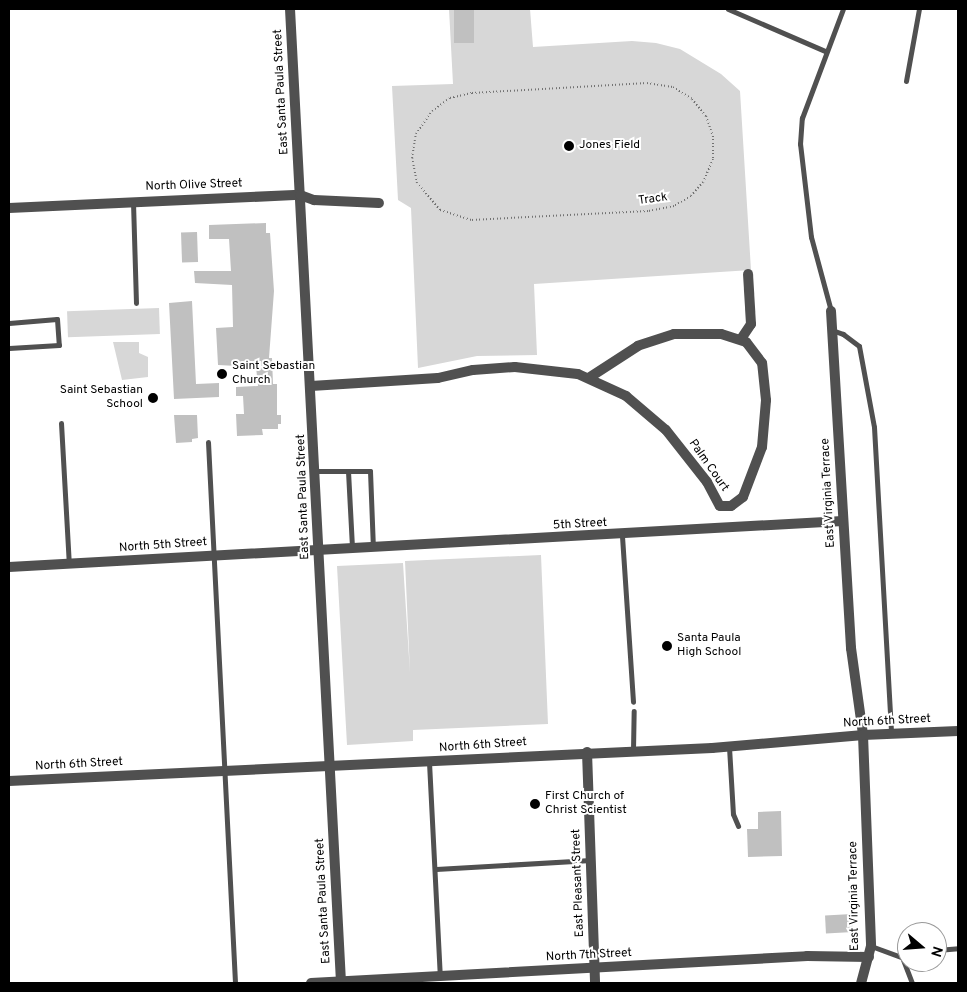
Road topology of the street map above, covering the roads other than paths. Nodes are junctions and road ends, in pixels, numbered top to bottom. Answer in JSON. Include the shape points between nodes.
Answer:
{"nodes":[{"id":1,"x":290,"y":9,"type":"edge"},
{"id":2,"x":728,"y":9,"type":"edge"},
{"id":3,"x":843,"y":9,"type":"edge"},
{"id":4,"x":919,"y":9,"type":"edge"},
{"id":5,"x":825,"y":51,"type":"junction"},
{"id":6,"x":906,"y":81,"type":"dead end"},
{"id":7,"x":300,"y":195,"type":"junction"},
{"id":8,"x":134,"y":201,"type":"junction"},
{"id":9,"x":379,"y":203,"type":"dead end"},
{"id":10,"x":9,"y":208,"type":"edge"},
{"id":11,"x":748,"y":274,"type":"dead end"},
{"id":12,"x":136,"y":303,"type":"dead end"},
{"id":13,"x":831,"y":311,"type":"joint"},
{"id":14,"x":9,"y":323,"type":"edge"},
{"id":15,"x":832,"y":330,"type":"junction"},
{"id":16,"x":741,"y":339,"type":"junction"},
{"id":17,"x":9,"y":348,"type":"edge"},
{"id":18,"x":590,"y":377,"type":"junction"},
{"id":19,"x":311,"y":386,"type":"junction"},
{"id":20,"x":60,"y":423,"type":"dead end"},
{"id":21,"x":208,"y":442,"type":"dead end"},
{"id":22,"x":316,"y":471,"type":"junction"},
{"id":23,"x":348,"y":471,"type":"junction"},
{"id":24,"x":843,"y":521,"type":"junction"},
{"id":25,"x":622,"y":536,"type":"junction"},
{"id":26,"x":318,"y":549,"type":"junction"},
{"id":27,"x":373,"y":549,"type":"junction"},
{"id":28,"x":352,"y":550,"type":"junction"},
{"id":29,"x":215,"y":555,"type":"junction"},
{"id":30,"x":69,"y":564,"type":"junction"},
{"id":31,"x":9,"y":567,"type":"edge"},
{"id":32,"x":633,"y":702,"type":"dead end"},
{"id":33,"x":634,"y":710,"type":"dead end"},
{"id":34,"x":958,"y":731,"type":"edge"},
{"id":35,"x":892,"y":734,"type":"junction"},
{"id":36,"x":863,"y":735,"type":"junction"},
{"id":37,"x":729,"y":747,"type":"junction"},
{"id":38,"x":633,"y":750,"type":"junction"},
{"id":39,"x":587,"y":752,"type":"junction"},
{"id":40,"x":429,"y":762,"type":"junction"},
{"id":41,"x":330,"y":764,"type":"junction"},
{"id":42,"x":224,"y":771,"type":"junction"},
{"id":43,"x":9,"y":781,"type":"edge"},
{"id":44,"x":738,"y":826,"type":"dead end"},
{"id":45,"x":592,"y":860,"type":"junction"},
{"id":46,"x":436,"y":869,"type":"junction"},
{"id":47,"x":872,"y":946,"type":"junction"},
{"id":48,"x":897,"y":954,"type":"edge"},
{"id":49,"x":869,"y":957,"type":"junction"},
{"id":50,"x":594,"y":968,"type":"junction"},
{"id":51,"x":440,"y":977,"type":"junction"},
{"id":52,"x":341,"y":982,"type":"edge"},
{"id":53,"x":235,"y":983,"type":"edge"},
{"id":54,"x":311,"y":983,"type":"edge"},
{"id":55,"x":595,"y":983,"type":"edge"},
{"id":56,"x":862,"y":983,"type":"edge"}],
"edges":[{"from":1,"to":7,"type":"street","name":"East Santa Paula Street"},
{"from":2,"to":5,"type":"lane"},
{"from":3,"to":5,"type":"lane","name":"East Virginia Terrace"},
{"from":4,"to":6,"type":"lane"},
{"from":5,"to":13,"type":"lane","name":"East Virginia Terrace","via":[[802,118],[800,144],[811,237]]},
{"from":7,"to":8,"type":"street","name":"North Olive Street"},
{"from":7,"to":9,"type":"street","name":"North Olive Street","via":[[314,200]]},
{"from":7,"to":19,"type":"street","name":"East Santa Paula Street"},
{"from":8,"to":10,"type":"street","name":"North Olive Street"},
{"from":8,"to":12,"type":"lane"},
{"from":11,"to":16,"type":"street","via":[[750,324]]},
{"from":13,"to":15,"type":"street","name":"East Virginia Terrace"},
{"from":14,"to":17,"type":"lane","via":[[57,319],[59,345]]},
{"from":15,"to":24,"type":"street","name":"East Virginia Terrace"},
{"from":15,"to":35,"type":"lane","via":[[859,346],[874,427]]},
{"from":16,"to":18,"type":"street","via":[[714,333],[674,334],[638,346]]},
{"from":16,"to":18,"type":"street","name":"Palm Court","via":[[752,347],[762,363],[766,400],[760,453],[743,497],[731,506],[720,506],[707,482],[660,424],[626,396]]},
{"from":18,"to":19,"type":"street","name":"Palm Court","via":[[515,367],[473,370],[438,378]]},
{"from":19,"to":22,"type":"street","name":"East Santa Paula Street"},
{"from":20,"to":30,"type":"lane"},
{"from":21,"to":29,"type":"lane"},
{"from":22,"to":23,"type":"lane"},
{"from":22,"to":26,"type":"street","name":"East Santa Paula Street"},
{"from":23,"to":27,"type":"lane","via":[[370,471]]},
{"from":23,"to":28,"type":"lane"},
{"from":24,"to":25,"type":"street","name":"5th Street"},
{"from":24,"to":36,"type":"street","name":"East Virginia Terrace","via":[[855,692]]},
{"from":25,"to":27,"type":"street","name":"5th Street"},
{"from":25,"to":32,"type":"lane"},
{"from":26,"to":28,"type":"street","name":"5th Street"},
{"from":26,"to":29,"type":"street","name":"North 5th Street"},
{"from":26,"to":41,"type":"street","name":"East Santa Paula Street"},
{"from":27,"to":28,"type":"street","name":"5th Street"},
{"from":29,"to":30,"type":"street","name":"North 5th Street"},
{"from":29,"to":42,"type":"lane"},
{"from":30,"to":31,"type":"street","name":"North 5th Street"},
{"from":33,"to":38,"type":"lane"},
{"from":34,"to":35,"type":"street","name":"North 6th Street"},
{"from":35,"to":36,"type":"street","name":"North 6th Street"},
{"from":36,"to":37,"type":"street","name":"North 6th Street"},
{"from":36,"to":47,"type":"street","name":"East Virginia Terrace"},
{"from":37,"to":38,"type":"street","name":"North 6th Street"},
{"from":37,"to":44,"type":"lane","via":[[732,814]]},
{"from":38,"to":39,"type":"street","name":"North 6th Street"},
{"from":39,"to":40,"type":"street","name":"North 6th Street"},
{"from":39,"to":45,"type":"street","name":"East Pleasant Street"},
{"from":40,"to":41,"type":"street","name":"North 6th Street"},
{"from":40,"to":46,"type":"lane"},
{"from":41,"to":42,"type":"street","name":"North 6th Street"},
{"from":41,"to":52,"type":"street","name":"East Santa Paula Street"},
{"from":42,"to":43,"type":"street","name":"North 6th Street"},
{"from":42,"to":53,"type":"lane"},
{"from":45,"to":46,"type":"lane"},
{"from":45,"to":50,"type":"street","name":"East Pleasant Street"},
{"from":46,"to":51,"type":"lane"},
{"from":47,"to":48,"type":"lane"},
{"from":47,"to":49,"type":"street","name":"East Virginia Terrace"},
{"from":49,"to":50,"type":"street","name":"North 7th Street","via":[[807,956]]},
{"from":49,"to":56,"type":"street","name":"East Virginia Terrace"},
{"from":50,"to":51,"type":"street","name":"North 7th Street"},
{"from":50,"to":55,"type":"street","name":"East Pleasant Street"},
{"from":51,"to":52,"type":"street","name":"North 7th Street"},
{"from":52,"to":54,"type":"street","name":"North 7th Street"}]}
